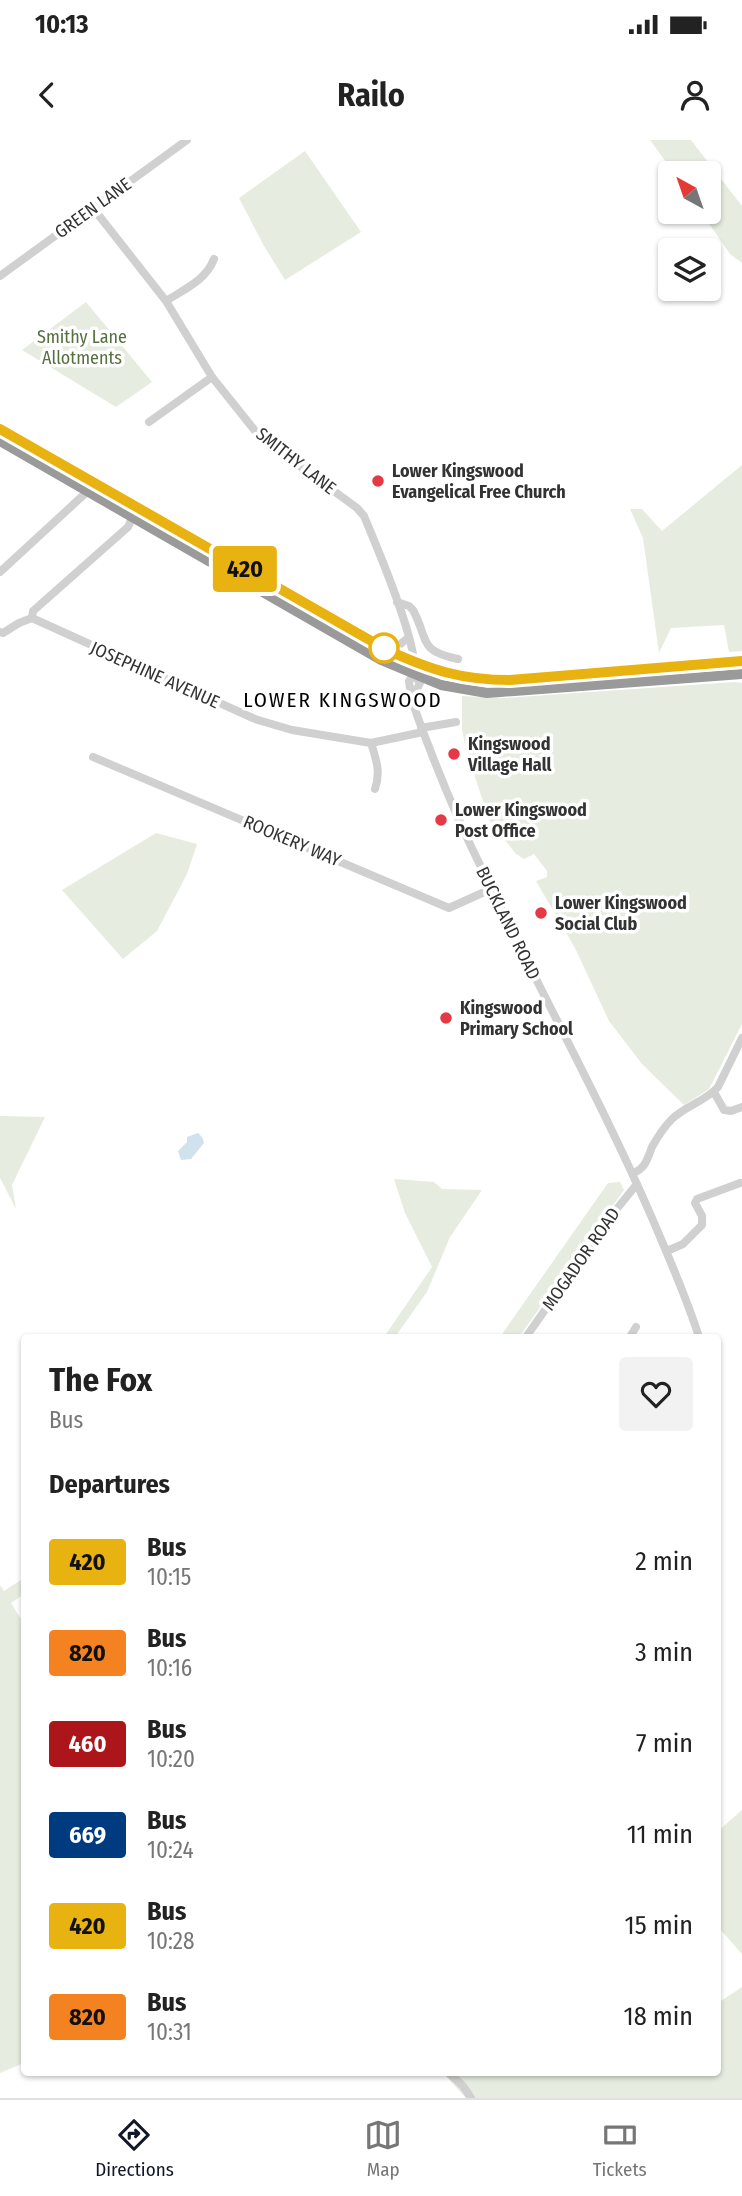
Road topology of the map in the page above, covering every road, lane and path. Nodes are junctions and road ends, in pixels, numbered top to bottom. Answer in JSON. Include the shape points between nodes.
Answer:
{"nodes":[{"id":1,"x":187,"y":140,"type":"edge"},
{"id":2,"x":93,"y":208,"type":"junction"},
{"id":3,"x":214,"y":258,"type":"dead end"},
{"id":4,"x":0,"y":276,"type":"edge"},
{"id":5,"x":166,"y":301,"type":"junction"},
{"id":6,"x":212,"y":377,"type":"junction"},
{"id":7,"x":149,"y":422,"type":"dead end"},
{"id":8,"x":0,"y":429,"type":"edge"},
{"id":9,"x":0,"y":441,"type":"edge"},
{"id":10,"x":89,"y":491,"type":"junction"},
{"id":11,"x":133,"y":516,"type":"junction"},
{"id":12,"x":0,"y":572,"type":"edge"},
{"id":13,"x":397,"y":602,"type":"junction"},
{"id":14,"x":32,"y":618,"type":"junction"},
{"id":15,"x":0,"y":632,"type":"edge"},
{"id":16,"x":409,"y":637,"type":"junction"},
{"id":17,"x":387,"y":650,"type":"junction"},
{"id":18,"x":458,"y":659,"type":"dead end"},
{"id":19,"x":742,"y":661,"type":"edge"},
{"id":20,"x":414,"y":663,"type":"junction"},
{"id":21,"x":742,"y":674,"type":"edge"},
{"id":22,"x":414,"y":675,"type":"junction"},
{"id":23,"x":456,"y":722,"type":"dead end"},
{"id":24,"x":422,"y":730,"type":"junction"},
{"id":25,"x":371,"y":743,"type":"junction"},
{"id":26,"x":93,"y":757,"type":"dead end"},
{"id":27,"x":375,"y":789,"type":"dead end"},
{"id":28,"x":491,"y":889,"type":"junction"},
{"id":29,"x":742,"y":1038,"type":"edge"},
{"id":30,"x":714,"y":1093,"type":"junction"},
{"id":31,"x":742,"y":1107,"type":"edge"},
{"id":32,"x":633,"y":1173,"type":"junction"},
{"id":33,"x":740,"y":1183,"type":"edge"},
{"id":34,"x":637,"y":1184,"type":"junction"},
{"id":35,"x":667,"y":1251,"type":"junction"},
{"id":36,"x":636,"y":1327,"type":"dead end"},
{"id":37,"x":528,"y":1334,"type":"edge"},
{"id":38,"x":632,"y":1334,"type":"edge"},
{"id":39,"x":698,"y":1334,"type":"edge"},
{"id":40,"x":452,"y":2076,"type":"edge"},
{"id":41,"x":471,"y":2098,"type":"edge"}],
"edges":[{"from":1,"to":2,"type":"street","name":"GREEN LANE"},
{"from":2,"to":4,"type":"street","name":"GREEN LANE"},
{"from":2,"to":5,"type":"street","name":"SMITHY LANE"},
{"from":3,"to":5,"type":"street","via":[[206,274]]},
{"from":5,"to":6,"type":"street","name":"SMITHY LANE"},
{"from":6,"to":7,"type":"street"},
{"from":6,"to":13,"type":"street","name":"SMITHY LANE","via":[[260,437],[361,511]]},
{"from":8,"to":17,"type":"highway"},
{"from":9,"to":10,"type":"highway"},
{"from":10,"to":11,"type":"highway"},
{"from":10,"to":12,"type":"street"},
{"from":11,"to":14,"type":"street","via":[[128,527],[33,611]]},
{"from":11,"to":22,"type":"highway"},
{"from":13,"to":16,"type":"street","name":"SMITHY LANE"},
{"from":13,"to":18,"type":"street","via":[[413,610],[429,648]]},
{"from":14,"to":15,"type":"street"},
{"from":14,"to":25,"type":"street","name":"JOSEPHINE AVENUE","via":[[255,719],[304,733]]},
{"from":16,"to":17,"type":"street"},
{"from":16,"to":20,"type":"street","name":"SMITHY LANE"},
{"from":17,"to":20,"type":"highway"},
{"from":19,"to":20,"type":"highway","via":[[510,680],[472,679]]},
{"from":20,"to":22,"type":"street","name":"SMITHY LANE"},
{"from":21,"to":22,"type":"highway","via":[[487,693]]},
{"from":22,"to":24,"type":"street","name":"BUCKLAND ROAD","via":[[410,692]]},
{"from":23,"to":24,"type":"street","name":"JOSEPHINE AVENUE"},
{"from":24,"to":25,"type":"street","name":"JOSEPHINE AVENUE"},
{"from":24,"to":28,"type":"street","name":"BUCKLAND ROAD"},
{"from":25,"to":27,"type":"street","via":[[378,766]]},
{"from":26,"to":28,"type":"street","name":"ROOKERY WAY","via":[[449,908]]},
{"from":28,"to":32,"type":"street","name":"BUCKLAND ROAD"},
{"from":29,"to":30,"type":"street"},
{"from":30,"to":31,"type":"street","via":[[724,1110]]},
{"from":30,"to":32,"type":"street","via":[[673,1118],[642,1169]]},
{"from":32,"to":34,"type":"street","name":"BUCKLAND ROAD"},
{"from":33,"to":35,"type":"street","via":[[697,1199],[702,1225],[683,1244]]},
{"from":34,"to":35,"type":"street","name":"BUCKLAND ROAD"},
{"from":34,"to":37,"type":"street","name":"MOGADOR ROAD"},
{"from":35,"to":39,"type":"street","name":"BUCKLAND ROAD"},
{"from":36,"to":38,"type":"street"},
{"from":40,"to":41,"type":"street"}]}
